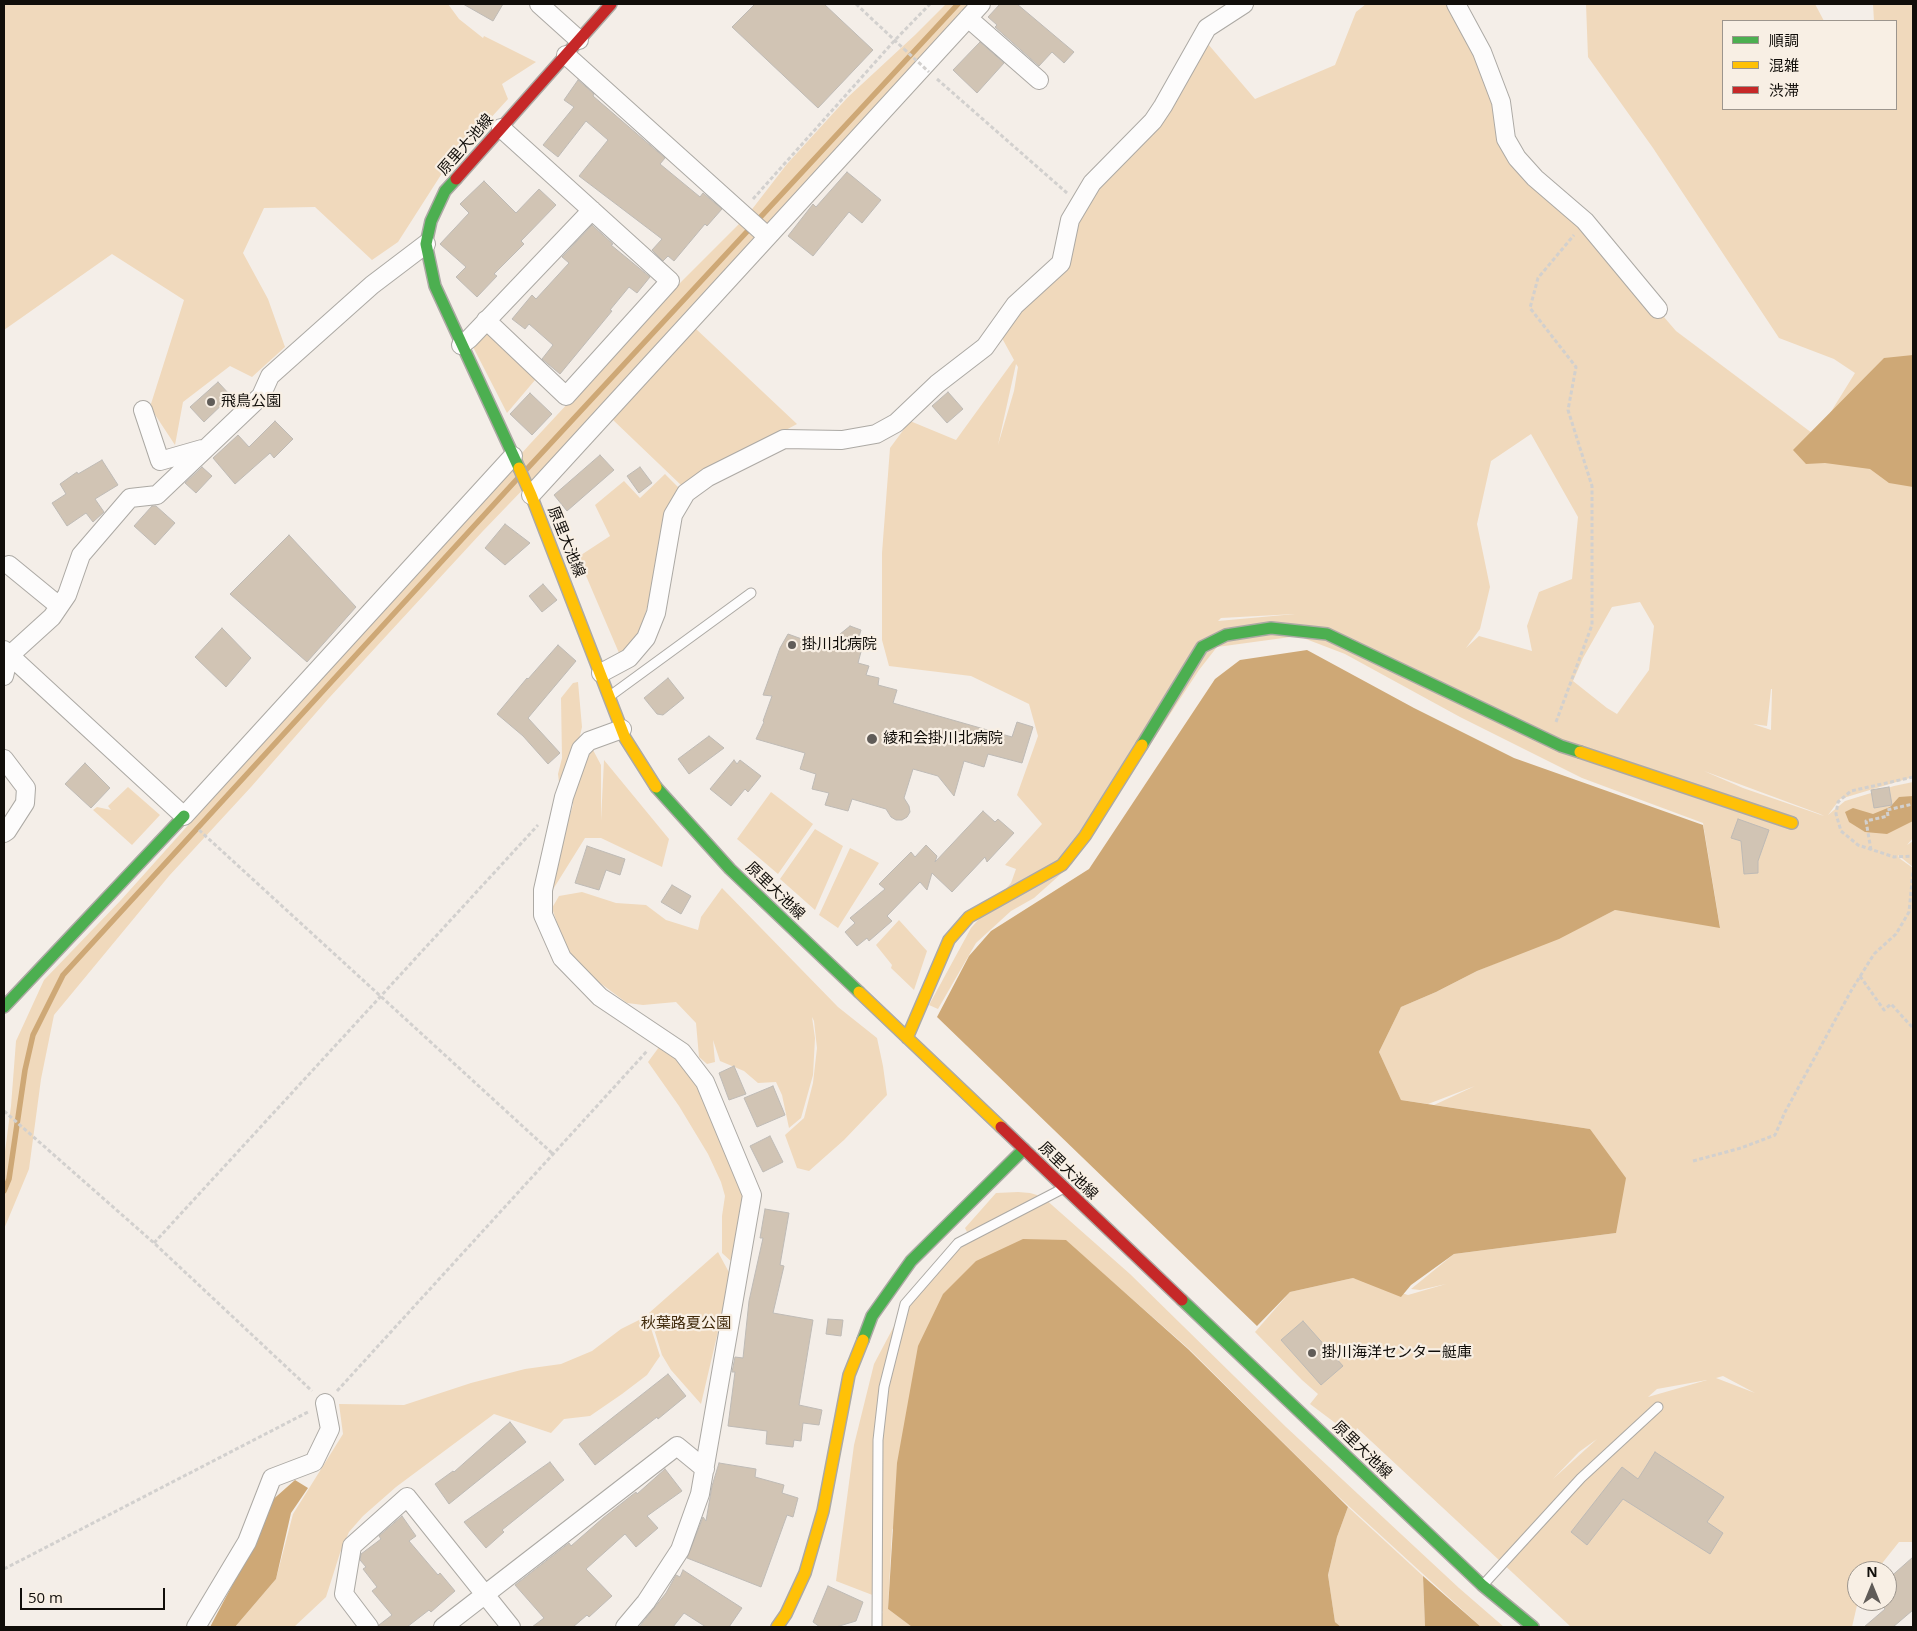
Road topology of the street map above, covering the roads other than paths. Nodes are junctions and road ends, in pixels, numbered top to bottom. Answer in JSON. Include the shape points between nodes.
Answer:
{"nodes":[{"id":1,"x":540,"y":4,"type":"edge"},
{"id":2,"x":611,"y":4,"type":"edge"},
{"id":3,"x":981,"y":4,"type":"edge"},
{"id":4,"x":1244,"y":4,"type":"edge"},
{"id":5,"x":1456,"y":4,"type":"edge"},
{"id":6,"x":968,"y":18,"type":"junction"},
{"id":7,"x":579,"y":40,"type":"junction"},
{"id":8,"x":566,"y":55,"type":"junction"},
{"id":9,"x":1039,"y":80,"type":"dead end"},
{"id":10,"x":501,"y":128,"type":"junction"},
{"id":11,"x":592,"y":210,"type":"junction"},
{"id":12,"x":766,"y":235,"type":"junction"},
{"id":13,"x":426,"y":244,"type":"junction"},
{"id":14,"x":1658,"y":309,"type":"dead end"},
{"id":15,"x":486,"y":320,"type":"junction"},
{"id":16,"x":462,"y":344,"type":"junction"},
{"id":17,"x":143,"y":410,"type":"dead end"},
{"id":18,"x":207,"y":448,"type":"junction"},
{"id":19,"x":515,"y":460,"type":"junction"},
{"id":20,"x":530,"y":493,"type":"junction"},
{"id":21,"x":9,"y":565,"type":"dead end"},
{"id":22,"x":751,"y":593,"type":"dead end"},
{"id":23,"x":59,"y":606,"type":"junction"},
{"id":24,"x":6,"y":653,"type":"edge"},
{"id":25,"x":601,"y":673,"type":"junction"},
{"id":26,"x":4,"y":676,"type":"edge"},
{"id":27,"x":610,"y":696,"type":"junction"},
{"id":28,"x":622,"y":729,"type":"junction"},
{"id":29,"x":4,"y":759,"type":"edge"},
{"id":30,"x":184,"y":816,"type":"junction"},
{"id":31,"x":1792,"y":823,"type":"dead end"},
{"id":32,"x":4,"y":833,"type":"edge"},
{"id":33,"x":4,"y":1008,"type":"edge"},
{"id":34,"x":907,"y":1038,"type":"junction"},
{"id":35,"x":1024,"y":1149,"type":"junction"},
{"id":36,"x":1064,"y":1188,"type":"junction"},
{"id":37,"x":326,"y":1403,"type":"road end"},
{"id":38,"x":1658,"y":1407,"type":"dead end"},
{"id":39,"x":704,"y":1469,"type":"junction"},
{"id":40,"x":1482,"y":1585,"type":"junction"},
{"id":41,"x":485,"y":1595,"type":"junction"},
{"id":42,"x":196,"y":1627,"type":"edge"},
{"id":43,"x":368,"y":1627,"type":"edge"},
{"id":44,"x":443,"y":1627,"type":"edge"},
{"id":45,"x":511,"y":1627,"type":"edge"},
{"id":46,"x":625,"y":1627,"type":"edge"},
{"id":47,"x":777,"y":1627,"type":"edge"},
{"id":48,"x":877,"y":1627,"type":"edge"},
{"id":49,"x":1533,"y":1627,"type":"edge"}],
"edges":[{"from":1,"to":7,"type":"street"},
{"from":2,"to":7,"type":"main road","name":"原里大池線"},
{"from":3,"to":6,"type":"street"},
{"from":4,"to":25,"type":"street","via":[[1207,28],[1153,121],[1092,183],[1070,220],[1061,263],[1015,304],[985,347],[937,384],[896,423],[876,434],[842,440],[784,439],[708,477],[686,493],[673,515],[656,613],[646,638],[629,658]]},
{"from":5,"to":14,"type":"street","via":[[1482,52],[1501,102],[1506,139],[1516,156],[1535,178],[1585,221]]},
{"from":6,"to":9,"type":"street"},
{"from":6,"to":12,"type":"street","via":[[926,69]]},
{"from":7,"to":8,"type":"main road","name":"原里大池線"},
{"from":8,"to":10,"type":"main road","name":"原里大池線"},
{"from":8,"to":12,"type":"street"},
{"from":10,"to":11,"type":"street"},
{"from":10,"to":13,"type":"main road","name":"原里大池線","via":[[445,191],[431,221]]},
{"from":11,"to":15,"type":"street"},
{"from":11,"to":15,"type":"street","via":[[670,281],[566,396]]},
{"from":12,"to":20,"type":"street"},
{"from":13,"to":16,"type":"main road","name":"原里大池線","via":[[435,286]]},
{"from":13,"to":18,"type":"street","via":[[372,285],[270,376],[261,396]]},
{"from":15,"to":16,"type":"street"},
{"from":16,"to":19,"type":"main road","name":"原里大池線"},
{"from":17,"to":18,"type":"street","via":[[160,461]]},
{"from":18,"to":23,"type":"street","via":[[157,495],[130,498],[80,555],[67,595]]},
{"from":19,"to":20,"type":"main road","name":"原里大池線"},
{"from":19,"to":30,"type":"street"},
{"from":20,"to":25,"type":"main road","name":"原里大池線"},
{"from":21,"to":23,"type":"street"},
{"from":22,"to":27,"type":"lane"},
{"from":23,"to":24,"type":"street","via":[[52,617]]},
{"from":24,"to":26,"type":"street"},
{"from":24,"to":30,"type":"street"},
{"from":25,"to":27,"type":"main road","name":"原里大池線"},
{"from":27,"to":28,"type":"main road","name":"原里大池線"},
{"from":28,"to":34,"type":"main road","name":"原里大池線","via":[[660,793],[730,869]]},
{"from":28,"to":39,"type":"street","via":[[589,741],[581,748],[564,797],[543,890],[543,915],[562,958],[600,997],[682,1052],[705,1082],[752,1195]]},
{"from":29,"to":32,"type":"street","via":[[26,788],[25,803]]},
{"from":30,"to":33,"type":"main road"},
{"from":31,"to":34,"type":"main road","via":[[1550,741],[1327,634],[1271,628],[1226,635],[1202,646],[1086,836],[1062,865],[969,917],[949,940]]},
{"from":34,"to":35,"type":"main road","name":"原里大池線"},
{"from":35,"to":36,"type":"main road","name":"原里大池線"},
{"from":35,"to":47,"type":"main road","via":[[911,1261],[872,1316],[849,1376],[823,1511],[805,1573]]},
{"from":36,"to":40,"type":"main road","name":"原里大池線"},
{"from":36,"to":48,"type":"lane","via":[[958,1243],[905,1304],[884,1387],[878,1440]]},
{"from":37,"to":42,"type":"street","via":[[330,1429],[314,1462],[272,1478],[247,1542]]},
{"from":38,"to":40,"type":"lane","via":[[1581,1478]]},
{"from":39,"to":41,"type":"street","via":[[677,1446]]},
{"from":39,"to":46,"type":"street","via":[[700,1494],[680,1550],[646,1602]]},
{"from":40,"to":49,"type":"main road","name":"原里大池線"},
{"from":41,"to":43,"type":"street","via":[[407,1497],[352,1546],[344,1594]]},
{"from":41,"to":44,"type":"street"},
{"from":41,"to":45,"type":"street"}]}
